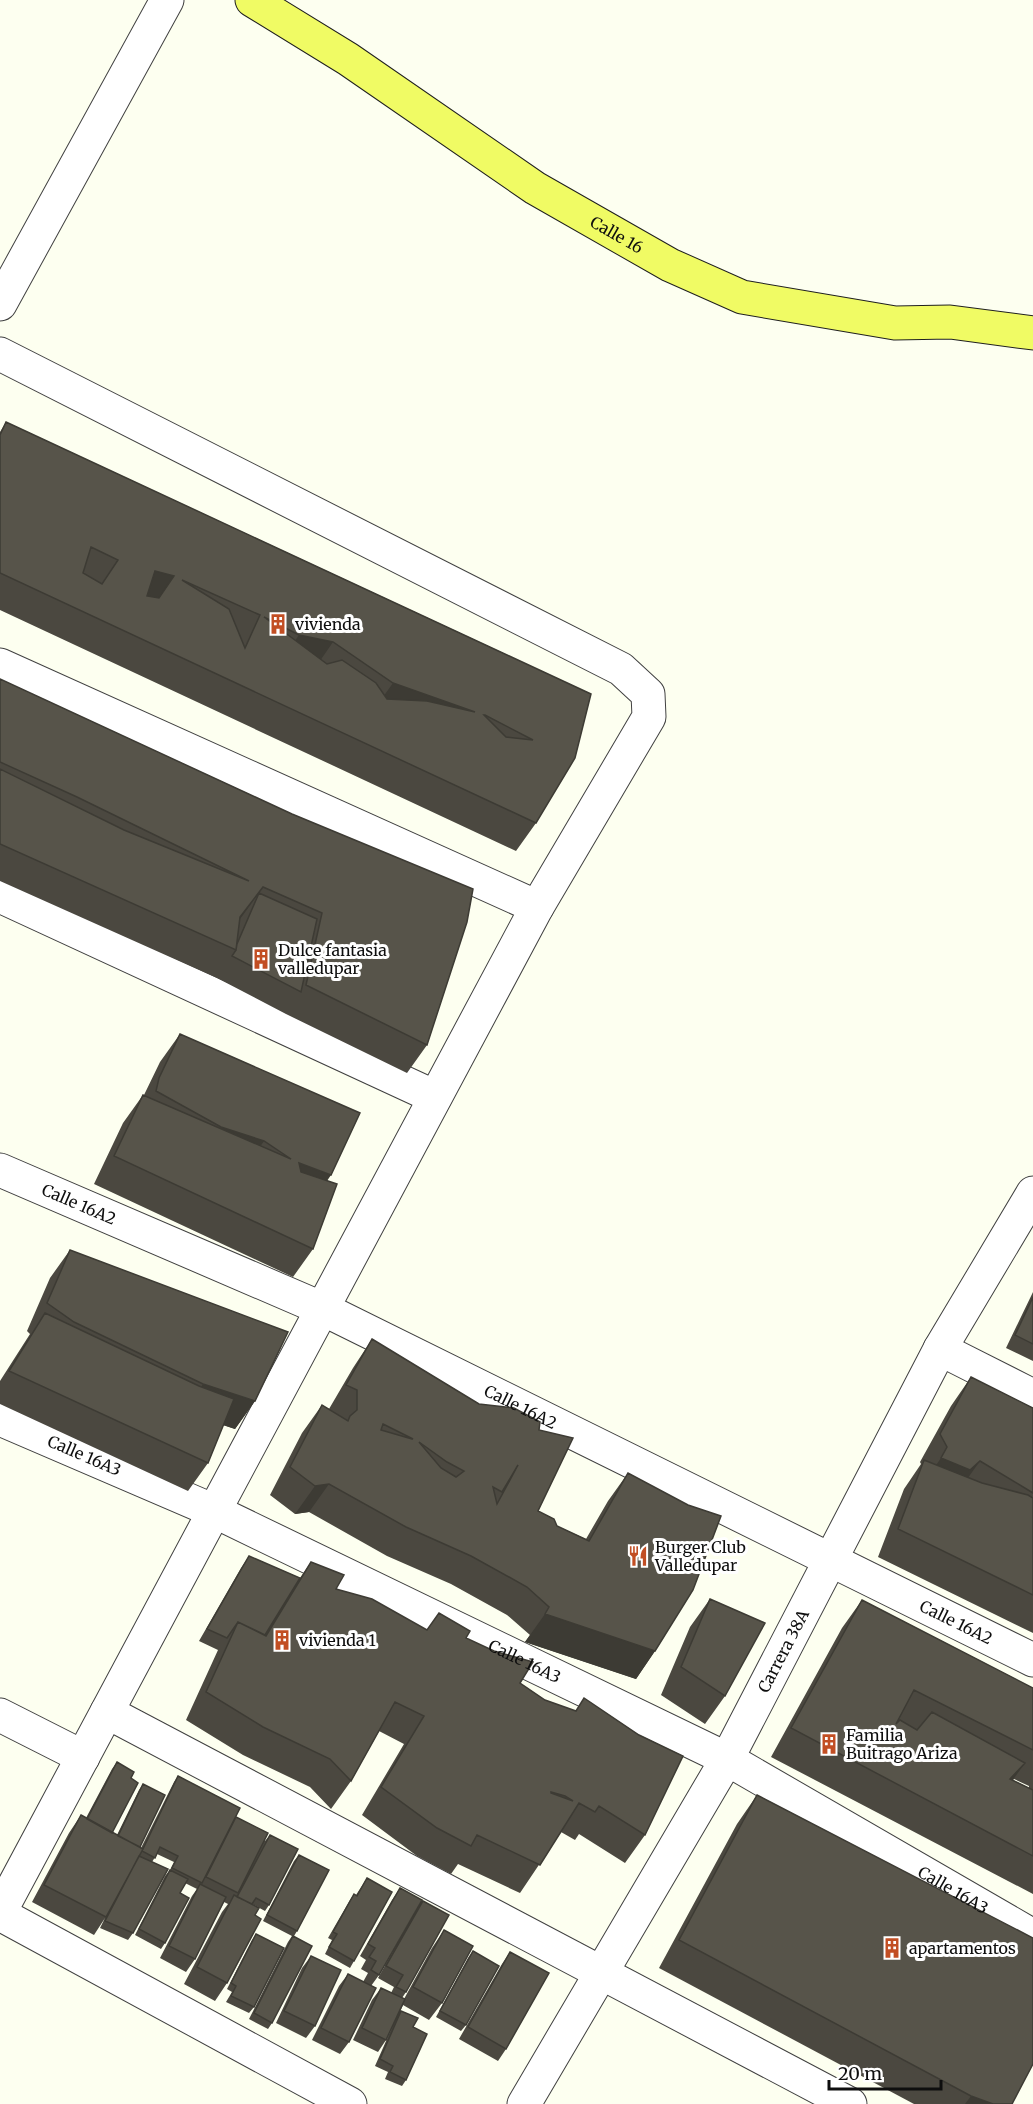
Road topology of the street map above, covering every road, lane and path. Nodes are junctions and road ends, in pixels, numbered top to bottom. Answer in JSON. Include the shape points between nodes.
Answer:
{"nodes":[{"id":1,"x":167,"y":0,"type":"edge"},
{"id":2,"x":252,"y":0,"type":"edge"},
{"id":3,"x":0,"y":304,"type":"edge"},
{"id":4,"x":1033,"y":333,"type":"edge"},
{"id":5,"x":0,"y":354,"type":"edge"},
{"id":6,"x":0,"y":665,"type":"edge"},
{"id":7,"x":0,"y":896,"type":"edge"},
{"id":8,"x":537,"y":907,"type":"junction"},
{"id":9,"x":435,"y":1098,"type":"junction"},
{"id":10,"x":0,"y":1170,"type":"edge"},
{"id":11,"x":1033,"y":1193,"type":"edge"},
{"id":12,"x":323,"y":1309,"type":"junction"},
{"id":13,"x":940,"y":1349,"type":"junction"},
{"id":14,"x":1033,"y":1396,"type":"edge"},
{"id":15,"x":0,"y":1419,"type":"edge"},
{"id":16,"x":214,"y":1511,"type":"junction"},
{"id":17,"x":830,"y":1560,"type":"junction"},
{"id":18,"x":1033,"y":1660,"type":"edge"},
{"id":19,"x":107,"y":1712,"type":"junction"},
{"id":20,"x":0,"y":1715,"type":"edge"},
{"id":21,"x":83,"y":1757,"type":"junction"},
{"id":22,"x":727,"y":1759,"type":"junction"},
{"id":23,"x":0,"y":1913,"type":"edge"},
{"id":24,"x":1033,"y":1936,"type":"edge"},
{"id":25,"x":601,"y":1972,"type":"junction"},
{"id":26,"x":350,"y":2104,"type":"edge"},
{"id":27,"x":524,"y":2104,"type":"edge"},
{"id":28,"x":850,"y":2104,"type":"edge"}],
"edges":[{"from":1,"to":3,"type":"street"},
{"from":2,"to":4,"type":"main road","name":"Calle 16","via":[[348,58],[535,188],[670,265],[742,297],[894,323],[950,322]]},
{"from":5,"to":8,"type":"street","via":[[621,669],[648,694],[649,717]]},
{"from":6,"to":8,"type":"street"},
{"from":7,"to":9,"type":"street"},
{"from":8,"to":9,"type":"street"},
{"from":9,"to":12,"type":"street"},
{"from":10,"to":12,"type":"street","name":"Calle 16A2"},
{"from":11,"to":13,"type":"street","name":"Carrera 38A"},
{"from":12,"to":16,"type":"street"},
{"from":12,"to":17,"type":"street","name":"Calle 16A2"},
{"from":13,"to":14,"type":"street"},
{"from":13,"to":17,"type":"street","name":"Carrera 38A"},
{"from":15,"to":16,"type":"street","name":"Calle 16A3"},
{"from":16,"to":19,"type":"street"},
{"from":16,"to":22,"type":"street","name":"Calle 16A3"},
{"from":17,"to":18,"type":"street","name":"Calle 16A2"},
{"from":17,"to":22,"type":"street","name":"Carrera 38A"},
{"from":19,"to":21,"type":"street"},
{"from":19,"to":25,"type":"street"},
{"from":20,"to":21,"type":"street"},
{"from":21,"to":23,"type":"street"},
{"from":22,"to":24,"type":"street","name":"Calle 16A3"},
{"from":22,"to":25,"type":"street","name":"Carrera 38A"},
{"from":23,"to":26,"type":"street"},
{"from":25,"to":27,"type":"street","name":"Carrera 38A"},
{"from":25,"to":28,"type":"street"}]}
